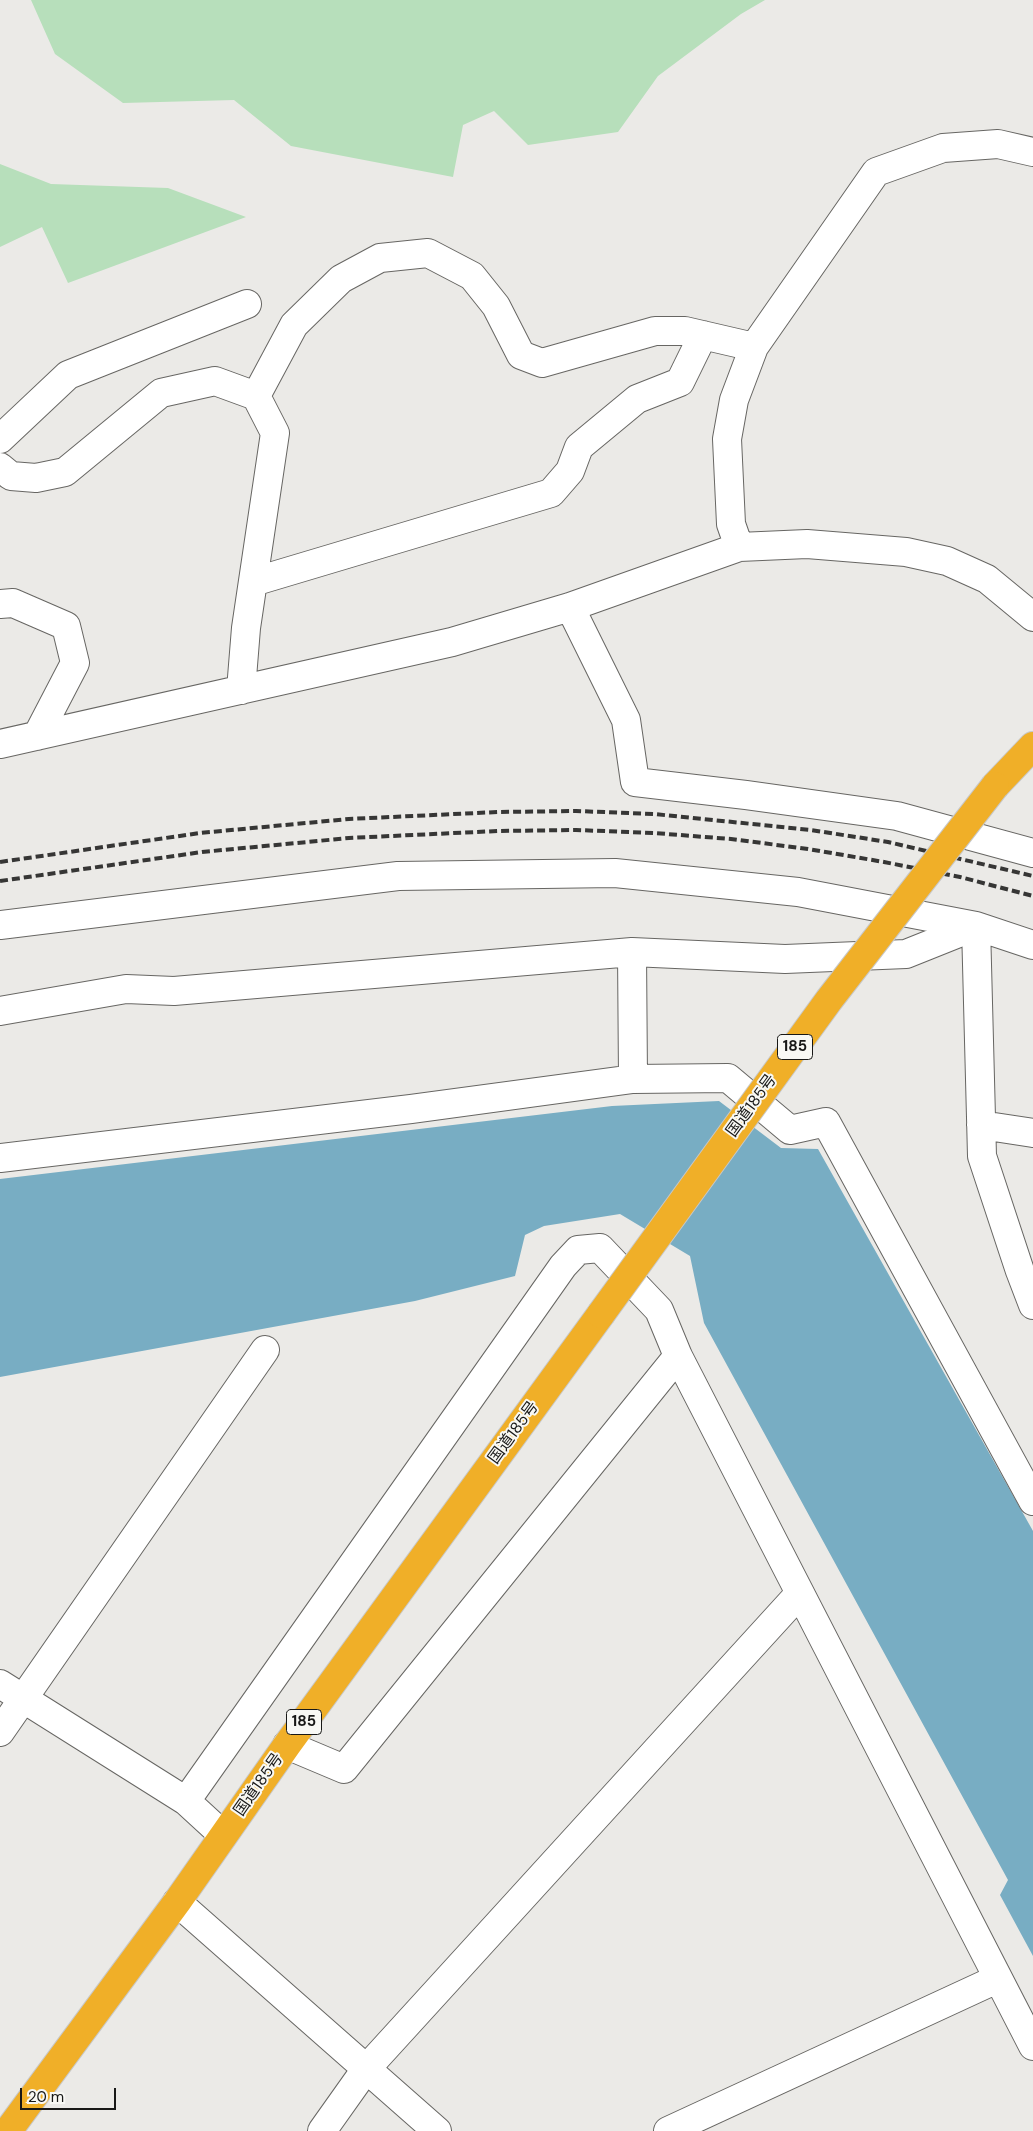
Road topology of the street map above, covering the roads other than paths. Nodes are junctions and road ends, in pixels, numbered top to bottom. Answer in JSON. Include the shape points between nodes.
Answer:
{"nodes":[{"id":1,"x":1033,"y":152,"type":"edge"},
{"id":2,"x":247,"y":304,"type":"dead end"},
{"id":3,"x":703,"y":335,"type":"junction"},
{"id":4,"x":754,"y":347,"type":"junction"},
{"id":5,"x":256,"y":396,"type":"junction"},
{"id":6,"x":0,"y":439,"type":"edge"},
{"id":7,"x":0,"y":467,"type":"edge"},
{"id":8,"x":739,"y":548,"type":"junction"},
{"id":9,"x":253,"y":582,"type":"junction"},
{"id":10,"x":0,"y":604,"type":"edge"},
{"id":11,"x":570,"y":607,"type":"junction"},
{"id":12,"x":1033,"y":617,"type":"edge"},
{"id":13,"x":242,"y":690,"type":"junction"},
{"id":14,"x":38,"y":736,"type":"junction"},
{"id":15,"x":0,"y":744,"type":"edge"},
{"id":16,"x":1033,"y":746,"type":"edge"},
{"id":17,"x":1033,"y":853,"type":"edge"},
{"id":18,"x":0,"y":925,"type":"edge"},
{"id":19,"x":976,"y":926,"type":"junction"},
{"id":20,"x":1033,"y":945,"type":"edge"},
{"id":21,"x":632,"y":952,"type":"junction"},
{"id":22,"x":0,"y":1011,"type":"edge"},
{"id":23,"x":633,"y":1079,"type":"junction"},
{"id":24,"x":981,"y":1126,"type":"junction"},
{"id":25,"x":1033,"y":1133,"type":"edge"},
{"id":26,"x":0,"y":1158,"type":"edge"},
{"id":27,"x":1033,"y":1305,"type":"edge"},
{"id":28,"x":265,"y":1350,"type":"dead end"},
{"id":29,"x":678,"y":1356,"type":"junction"},
{"id":30,"x":1033,"y":1502,"type":"edge"},
{"id":31,"x":799,"y":1594,"type":"junction"},
{"id":32,"x":0,"y":1684,"type":"edge"},
{"id":33,"x":24,"y":1699,"type":"junction"},
{"id":34,"x":0,"y":1732,"type":"edge"},
{"id":35,"x":288,"y":1744,"type":"junction"},
{"id":36,"x":186,"y":1801,"type":"junction"},
{"id":37,"x":223,"y":1836,"type":"junction"},
{"id":38,"x":176,"y":1902,"type":"junction"},
{"id":39,"x":997,"y":1979,"type":"junction"},
{"id":40,"x":1033,"y":2046,"type":"edge"},
{"id":41,"x":366,"y":2069,"type":"junction"},
{"id":42,"x":8,"y":2131,"type":"edge"},
{"id":43,"x":322,"y":2131,"type":"edge"},
{"id":44,"x":437,"y":2131,"type":"edge"},
{"id":45,"x":668,"y":2131,"type":"edge"}],
"edges":[{"from":1,"to":4,"type":"street","via":[[998,144],[943,148],[876,172]]},
{"from":2,"to":6,"type":"street","via":[[68,375]]},
{"from":3,"to":4,"type":"street"},
{"from":3,"to":5,"type":"street","via":[[655,331],[542,363],[521,355],[496,306],[472,276],[428,252],[380,258],[341,279],[294,325]]},
{"from":3,"to":9,"type":"street","via":[[680,382],[637,399],[579,447],[570,471],[551,493]]},
{"from":4,"to":8,"type":"street","via":[[734,400],[727,439],[731,524]]},
{"from":5,"to":7,"type":"street","via":[[215,381],[161,393],[65,472],[36,478],[11,476]]},
{"from":5,"to":9,"type":"street","via":[[275,433]]},
{"from":8,"to":11,"type":"street"},
{"from":8,"to":12,"type":"street","via":[[807,544],[906,552],[946,561],[987,579]]},
{"from":9,"to":13,"type":"street"},
{"from":10,"to":14,"type":"street","via":[[13,603],[66,626],[75,663]]},
{"from":11,"to":13,"type":"street","via":[[452,642]]},
{"from":11,"to":17,"type":"street","via":[[626,720],[635,782],[897,816]]},
{"from":13,"to":14,"type":"street"},
{"from":14,"to":15,"type":"street"},
{"from":16,"to":35,"type":"highway","name":"国道185号","number":"185","bridge":true,"via":[[995,786],[829,1000]]},
{"from":18,"to":19,"type":"street","via":[[398,876],[615,873],[798,892]]},
{"from":19,"to":20,"type":"street"},
{"from":19,"to":21,"type":"street","via":[[906,954],[785,959]]},
{"from":19,"to":24,"type":"street"},
{"from":21,"to":22,"type":"street","via":[[174,991],[126,989]]},
{"from":21,"to":23,"type":"street"},
{"from":23,"to":26,"type":"street"},
{"from":23,"to":30,"type":"street","via":[[728,1078],[790,1130],[826,1122]]},
{"from":24,"to":25,"type":"street"},
{"from":24,"to":27,"type":"street","via":[[982,1156]]},
{"from":28,"to":33,"type":"street"},
{"from":29,"to":31,"type":"street"},
{"from":29,"to":35,"type":"street","via":[[344,1769]]},
{"from":29,"to":36,"type":"street","via":[[659,1310],[600,1248],[578,1250]]},
{"from":31,"to":39,"type":"street"},
{"from":31,"to":41,"type":"street"},
{"from":32,"to":33,"type":"street"},
{"from":33,"to":34,"type":"street"},
{"from":33,"to":36,"type":"street"},
{"from":35,"to":37,"type":"highway","name":"国道185号","number":"185"},
{"from":36,"to":37,"type":"street"},
{"from":37,"to":38,"type":"highway","name":"国道185号","number":"185"},
{"from":38,"to":41,"type":"street"},
{"from":38,"to":42,"type":"highway","name":"国道185号","number":"185"},
{"from":39,"to":40,"type":"street"},
{"from":39,"to":45,"type":"street"},
{"from":41,"to":43,"type":"street"},
{"from":41,"to":44,"type":"street"}]}
